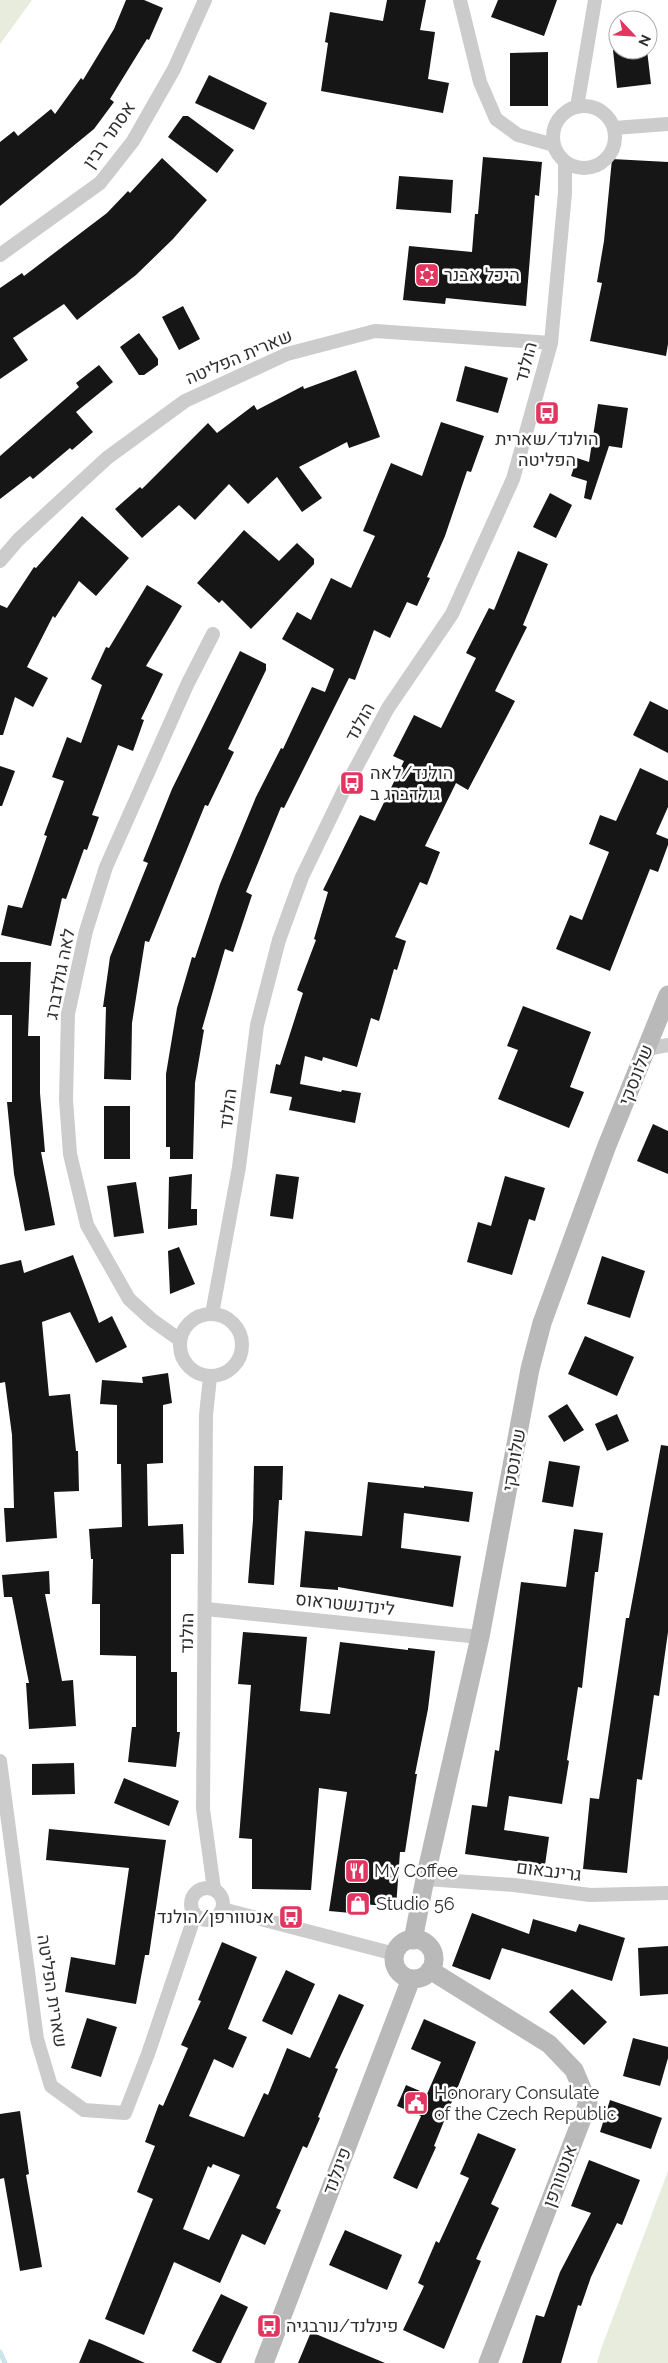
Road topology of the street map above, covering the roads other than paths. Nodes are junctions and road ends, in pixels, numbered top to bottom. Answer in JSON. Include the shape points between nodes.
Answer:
{"nodes":[{"id":1,"x":205,"y":0,"type":"edge"},
{"id":2,"x":460,"y":0,"type":"edge"},
{"id":3,"x":594,"y":0,"type":"edge"},
{"id":4,"x":577,"y":107,"type":"junction"},
{"id":5,"x":668,"y":124,"type":"edge"},
{"id":6,"x":614,"y":128,"type":"junction"},
{"id":7,"x":554,"y":145,"type":"junction"},
{"id":8,"x":565,"y":162,"type":"junction"},
{"id":9,"x":0,"y":255,"type":"edge"},
{"id":10,"x":551,"y":343,"type":"junction"},
{"id":11,"x":0,"y":561,"type":"edge"},
{"id":12,"x":213,"y":634,"type":"dead end"},
{"id":13,"x":668,"y":995,"type":"edge"},
{"id":14,"x":668,"y":1045,"type":"edge"},
{"id":15,"x":647,"y":1049,"type":"junction"},
{"id":16,"x":212,"y":1314,"type":"junction"},
{"id":17,"x":180,"y":1340,"type":"junction"},
{"id":18,"x":210,"y":1377,"type":"junction"},
{"id":19,"x":206,"y":1609,"type":"junction"},
{"id":20,"x":480,"y":1636,"type":"junction"},
{"id":21,"x":0,"y":1761,"type":"edge"},
{"id":22,"x":425,"y":1878,"type":"junction"},
{"id":23,"x":214,"y":1889,"type":"junction"},
{"id":24,"x":668,"y":1893,"type":"edge"},
{"id":25,"x":222,"y":1909,"type":"junction"},
{"id":26,"x":195,"y":1915,"type":"junction"},
{"id":27,"x":413,"y":1940,"type":"junction"},
{"id":28,"x":395,"y":1954,"type":"junction"},
{"id":29,"x":430,"y":1970,"type":"junction"},
{"id":30,"x":411,"y":1979,"type":"junction"},
{"id":31,"x":264,"y":2363,"type":"edge"},
{"id":32,"x":488,"y":2363,"type":"edge"}],
"edges":[{"from":1,"to":9,"type":"street","name":"אסתר רבין","via":[[174,69],[138,133],[100,183]]},
{"from":2,"to":7,"type":"street","via":[[480,82],[496,119],[518,135]]},
{"from":3,"to":4,"type":"street"},
{"from":4,"to":6,"type":"street","via":[[590,106],[602,112]]},
{"from":4,"to":7,"type":"street","via":[[559,119]]},
{"from":5,"to":6,"type":"street"},
{"from":6,"to":8,"type":"street","via":[[612,151],[604,161],[579,168]]},
{"from":7,"to":8,"type":"street"},
{"from":8,"to":10,"type":"street","name":"הולנד"},
{"from":10,"to":11,"type":"street","name":"שארית הפליטה","via":[[375,331],[287,354],[185,401],[107,458],[18,540]]},
{"from":10,"to":16,"type":"street","name":"הולנד","via":[[513,479],[485,542],[452,614],[388,708],[344,790],[302,876],[279,940],[257,1025],[239,1167]]},
{"from":12,"to":17,"type":"street","name":"לאה גולדברג","via":[[106,867],[86,931],[68,1014],[66,1100],[70,1154],[87,1225],[129,1299]]},
{"from":13,"to":15,"type":"street","name":"שלונסקי"},
{"from":14,"to":15,"type":"street"},
{"from":15,"to":20,"type":"street","name":"שלונסקי","via":[[606,1148],[542,1323],[530,1369]]},
{"from":16,"to":17,"type":"street","via":[[192,1321]]},
{"from":16,"to":18,"type":"street","via":[[235,1325],[242,1346],[231,1369]]},
{"from":17,"to":18,"type":"street","via":[[187,1366]]},
{"from":18,"to":19,"type":"street","name":"הולנד","via":[[206,1415]]},
{"from":19,"to":20,"type":"street","name":"לינדנשטראוס"},
{"from":19,"to":23,"type":"street","name":"הולנד","via":[[203,1809]]},
{"from":20,"to":22,"type":"street","name":"שלונסקי"},
{"from":21,"to":26,"type":"street","name":"שארית הפליטה","via":[[37,2039],[51,2086],[84,2110],[125,2112]]},
{"from":22,"to":24,"type":"street","name":"גרינבאום","via":[[590,1895]]},
{"from":22,"to":27,"type":"street","name":"שלונסקי"},
{"from":23,"to":25,"type":"street","via":[[221,1895]]},
{"from":23,"to":26,"type":"street","via":[[202,1888],[194,1895],[191,1905]]},
{"from":25,"to":26,"type":"street","via":[[210,1920],[199,1919]]},
{"from":25,"to":28,"type":"street"},
{"from":27,"to":28,"type":"street","via":[[401,1943]]},
{"from":27,"to":29,"type":"street","via":[[420,1940],[430,1947],[434,1958]]},
{"from":28,"to":30,"type":"street","via":[[395,1967],[404,1977]]},
{"from":29,"to":30,"type":"street","via":[[422,1978]]},
{"from":29,"to":32,"type":"street","name":"אנטוורפן","via":[[549,2044],[574,2070],[588,2103]]},
{"from":30,"to":31,"type":"street","name":"פינלנד"}]}
